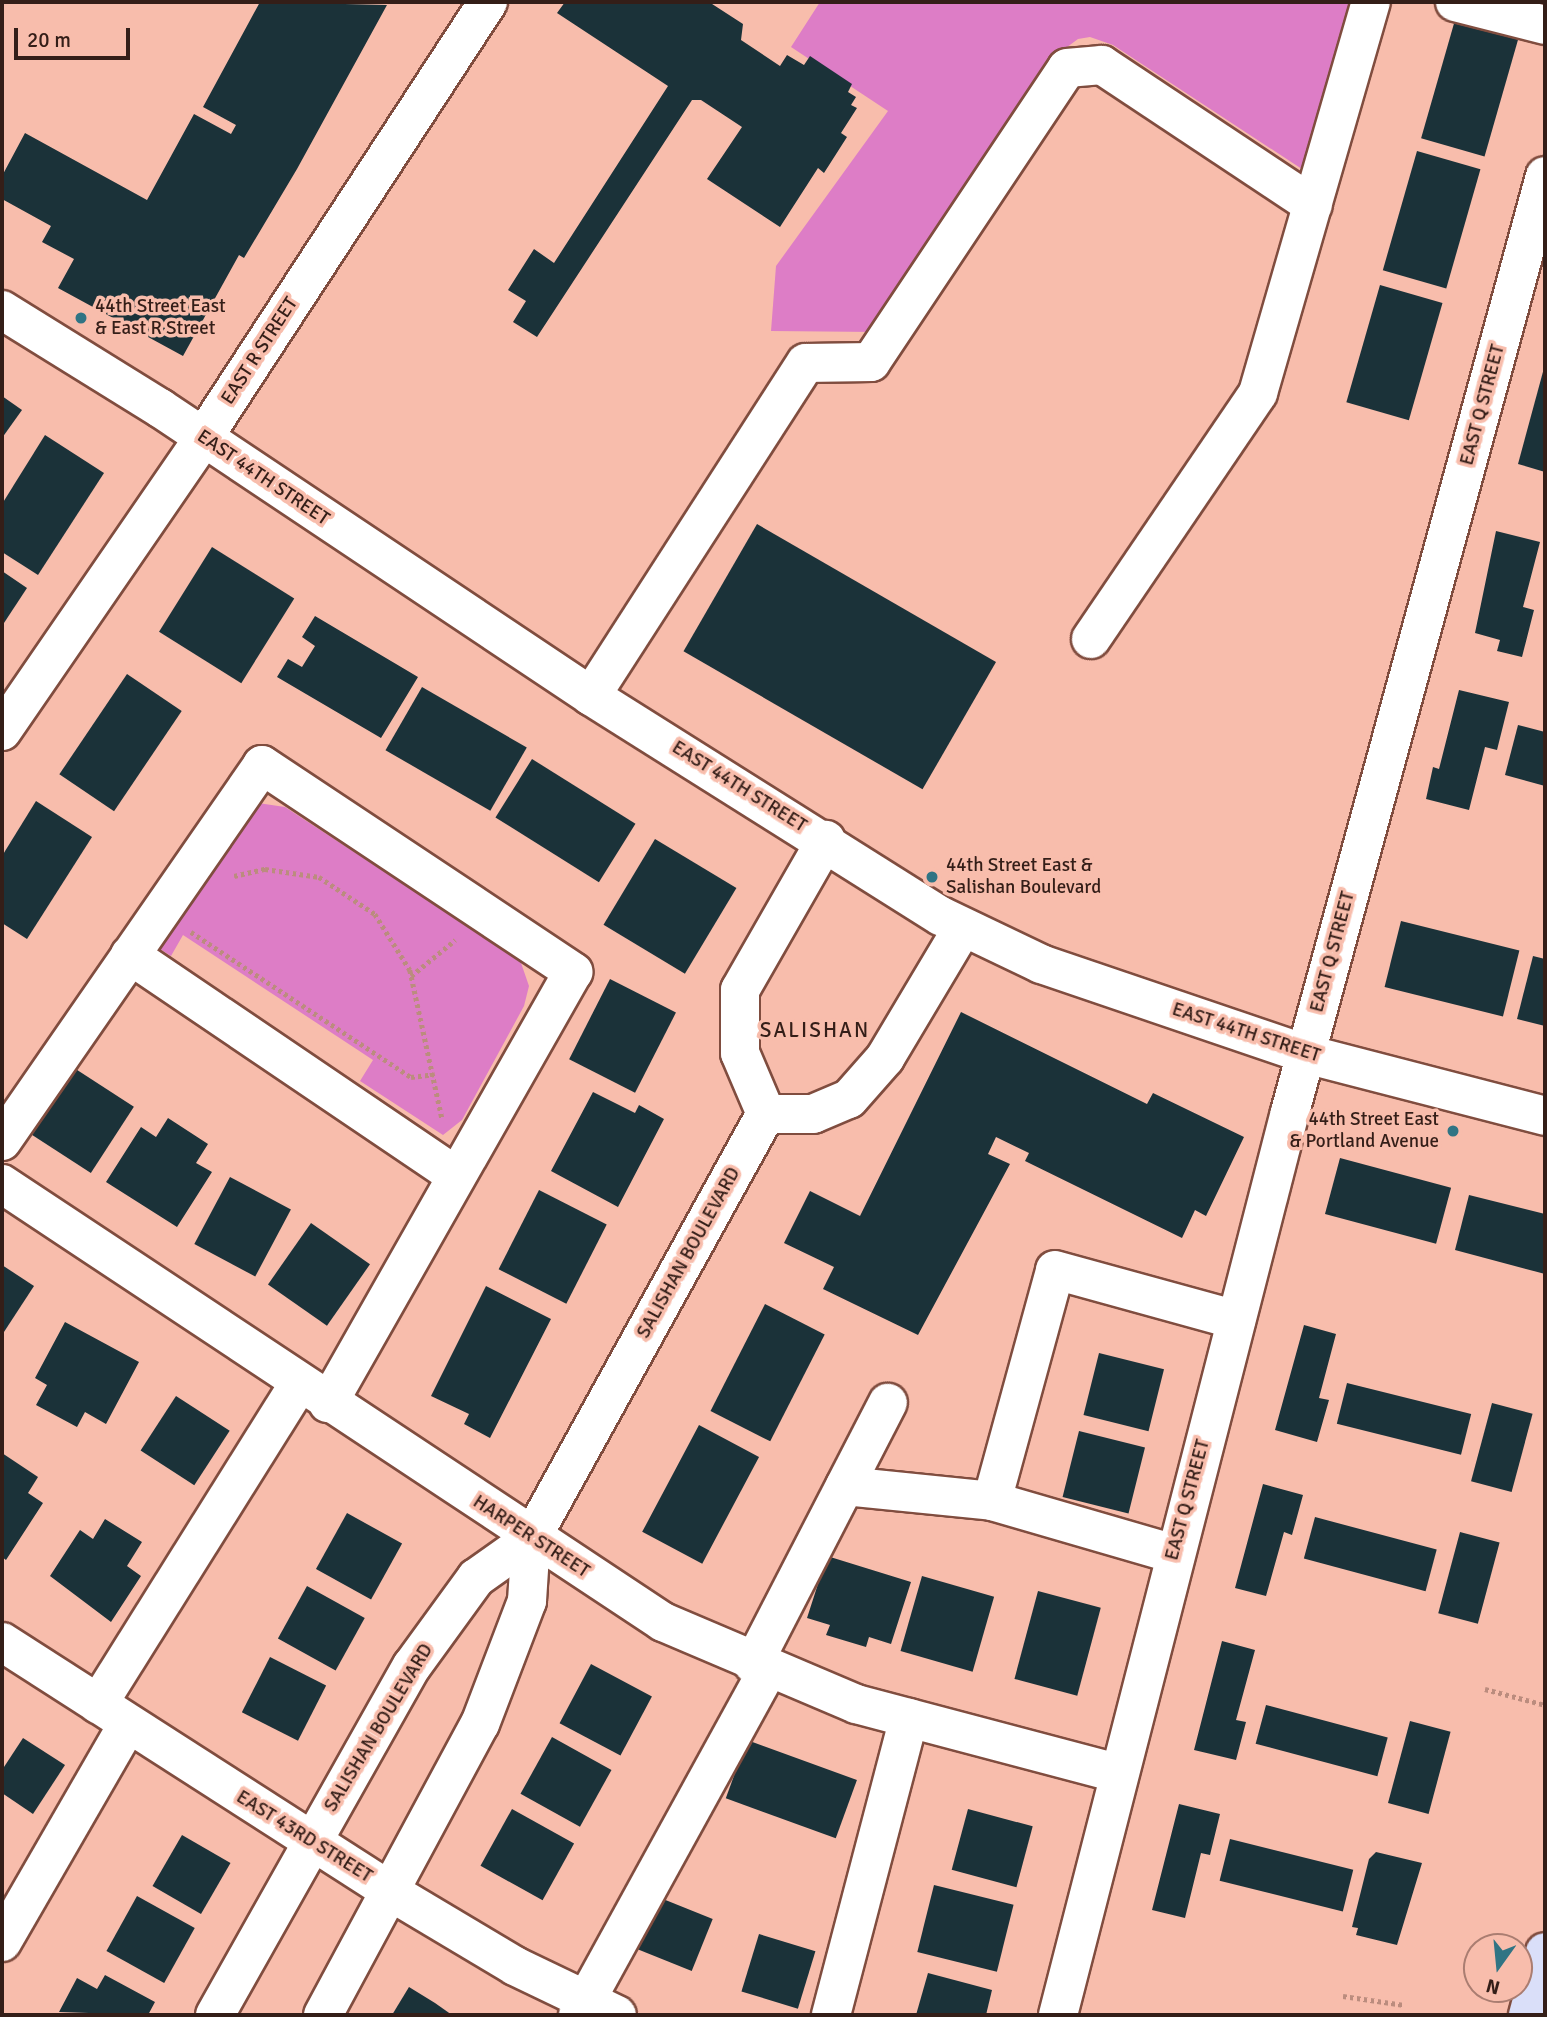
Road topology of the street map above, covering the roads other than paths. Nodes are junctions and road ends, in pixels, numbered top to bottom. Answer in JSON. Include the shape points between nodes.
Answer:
{"nodes":[{"id":1,"x":487,"y":2,"type":"edge"},
{"id":2,"x":1371,"y":2,"type":"edge"},
{"id":3,"x":1455,"y":2,"type":"edge"},
{"id":4,"x":1545,"y":25,"type":"edge"},
{"id":5,"x":1545,"y":176,"type":"edge"},
{"id":6,"x":1313,"y":205,"type":"junction"},
{"id":7,"x":2,"y":310,"type":"edge"},
{"id":8,"x":203,"y":438,"type":"junction"},
{"id":9,"x":1091,"y":639,"type":"dead end"},
{"id":10,"x":591,"y":696,"type":"junction"},
{"id":11,"x":2,"y":731,"type":"edge"},
{"id":12,"x":826,"y":840,"type":"junction"},
{"id":13,"x":963,"y":927,"type":"junction"},
{"id":14,"x":130,"y":955,"type":"junction"},
{"id":15,"x":1306,"y":1054,"type":"junction"},
{"id":16,"x":766,"y":1114,"type":"junction"},
{"id":17,"x":1545,"y":1115,"type":"edge"},
{"id":18,"x":2,"y":1140,"type":"edge"},
{"id":19,"x":456,"y":1176,"type":"junction"},
{"id":20,"x":2,"y":1184,"type":"edge"},
{"id":21,"x":1236,"y":1320,"type":"junction"},
{"id":22,"x":314,"y":1393,"type":"junction"},
{"id":23,"x":888,"y":1403,"type":"dead end"},
{"id":24,"x":845,"y":1486,"type":"junction"},
{"id":25,"x":992,"y":1501,"type":"junction"},
{"id":26,"x":531,"y":1539,"type":"junction"},
{"id":27,"x":1174,"y":1553,"type":"junction"},
{"id":28,"x":2,"y":1642,"type":"edge"},
{"id":29,"x":761,"y":1667,"type":"junction"},
{"id":30,"x":113,"y":1714,"type":"junction"},
{"id":31,"x":909,"y":1718,"type":"junction"},
{"id":32,"x":1117,"y":1773,"type":"junction"},
{"id":33,"x":312,"y":1843,"type":"junction"},
{"id":34,"x":391,"y":1892,"type":"junction"},
{"id":35,"x":2,"y":1942,"type":"edge"},
{"id":36,"x":1544,"y":1962,"type":"edge"},
{"id":37,"x":594,"y":2010,"type":"edge"},
{"id":38,"x":215,"y":2015,"type":"edge"},
{"id":39,"x":323,"y":2015,"type":"edge"},
{"id":40,"x":831,"y":2015,"type":"edge"},
{"id":41,"x":1058,"y":2015,"type":"edge"},
{"id":42,"x":1528,"y":2015,"type":"edge"}],
"edges":[{"from":1,"to":8,"type":"street","name":"EAST R STREET"},
{"from":2,"to":6,"type":"street"},
{"from":3,"to":4,"type":"street"},
{"from":5,"to":15,"type":"street","name":"EAST Q STREET"},
{"from":6,"to":9,"type":"street","via":[[1258,393]]},
{"from":6,"to":10,"type":"street","via":[[1102,65],[1067,68],[871,362],[806,363]]},
{"from":7,"to":8,"type":"street","name":"EAST 44TH STREET"},
{"from":8,"to":10,"type":"street","name":"EAST 44TH STREET"},
{"from":8,"to":11,"type":"street","name":"EAST R STREET"},
{"from":10,"to":12,"type":"street","name":"EAST 44TH STREET"},
{"from":12,"to":13,"type":"street","name":"EAST 44TH STREET"},
{"from":12,"to":16,"type":"street","via":[[738,999],[740,1053]]},
{"from":13,"to":15,"type":"street","name":"EAST 44TH STREET","via":[[1041,964]]},
{"from":13,"to":16,"type":"street","via":[[885,1058],[849,1099],[813,1114]]},
{"from":14,"to":18,"type":"street"},
{"from":14,"to":19,"type":"street"},
{"from":14,"to":19,"type":"street","via":[[262,765],[573,972]]},
{"from":15,"to":17,"type":"street","name":"EAST 44TH STREET"},
{"from":15,"to":21,"type":"street","name":"EAST Q STREET"},
{"from":16,"to":26,"type":"street","name":"SALISHAN BOULEVARD"},
{"from":19,"to":22,"type":"street"},
{"from":20,"to":22,"type":"street","name":"HARPER STREET"},
{"from":21,"to":25,"type":"street","via":[[1055,1270]]},
{"from":21,"to":27,"type":"street","name":"EAST Q STREET"},
{"from":22,"to":26,"type":"street","name":"HARPER STREET"},
{"from":22,"to":30,"type":"street"},
{"from":23,"to":24,"type":"street"},
{"from":24,"to":25,"type":"street"},
{"from":24,"to":29,"type":"street"},
{"from":25,"to":27,"type":"street"},
{"from":26,"to":29,"type":"street","name":"HARPER STREET","via":[[663,1622]]},
{"from":26,"to":33,"type":"street","name":"SALISHAN BOULEVARD","via":[[490,1563],[436,1633],[389,1704]]},
{"from":26,"to":34,"type":"street","name":"SALISHAN BOULEVARD","via":[[527,1601],[512,1645],[480,1724]]},
{"from":27,"to":32,"type":"street","name":"EAST Q STREET"},
{"from":28,"to":30,"type":"street","name":"EAST 43RD STREET"},
{"from":29,"to":31,"type":"street","name":"HARPER STREET"},
{"from":29,"to":37,"type":"street"},
{"from":30,"to":33,"type":"street","name":"EAST 43RD STREET"},
{"from":30,"to":35,"type":"street"},
{"from":31,"to":32,"type":"street","name":"HARPER STREET"},
{"from":31,"to":40,"type":"street"},
{"from":32,"to":41,"type":"street","name":"EAST Q STREET"},
{"from":33,"to":34,"type":"street","name":"EAST 43RD STREET"},
{"from":33,"to":38,"type":"street","name":"SALISHAN BOULEVARD"},
{"from":34,"to":37,"type":"street","name":"EAST 43RD STREET"},
{"from":34,"to":39,"type":"street","name":"SALISHAN BOULEVARD"},
{"from":36,"to":42,"type":"main road"}]}
